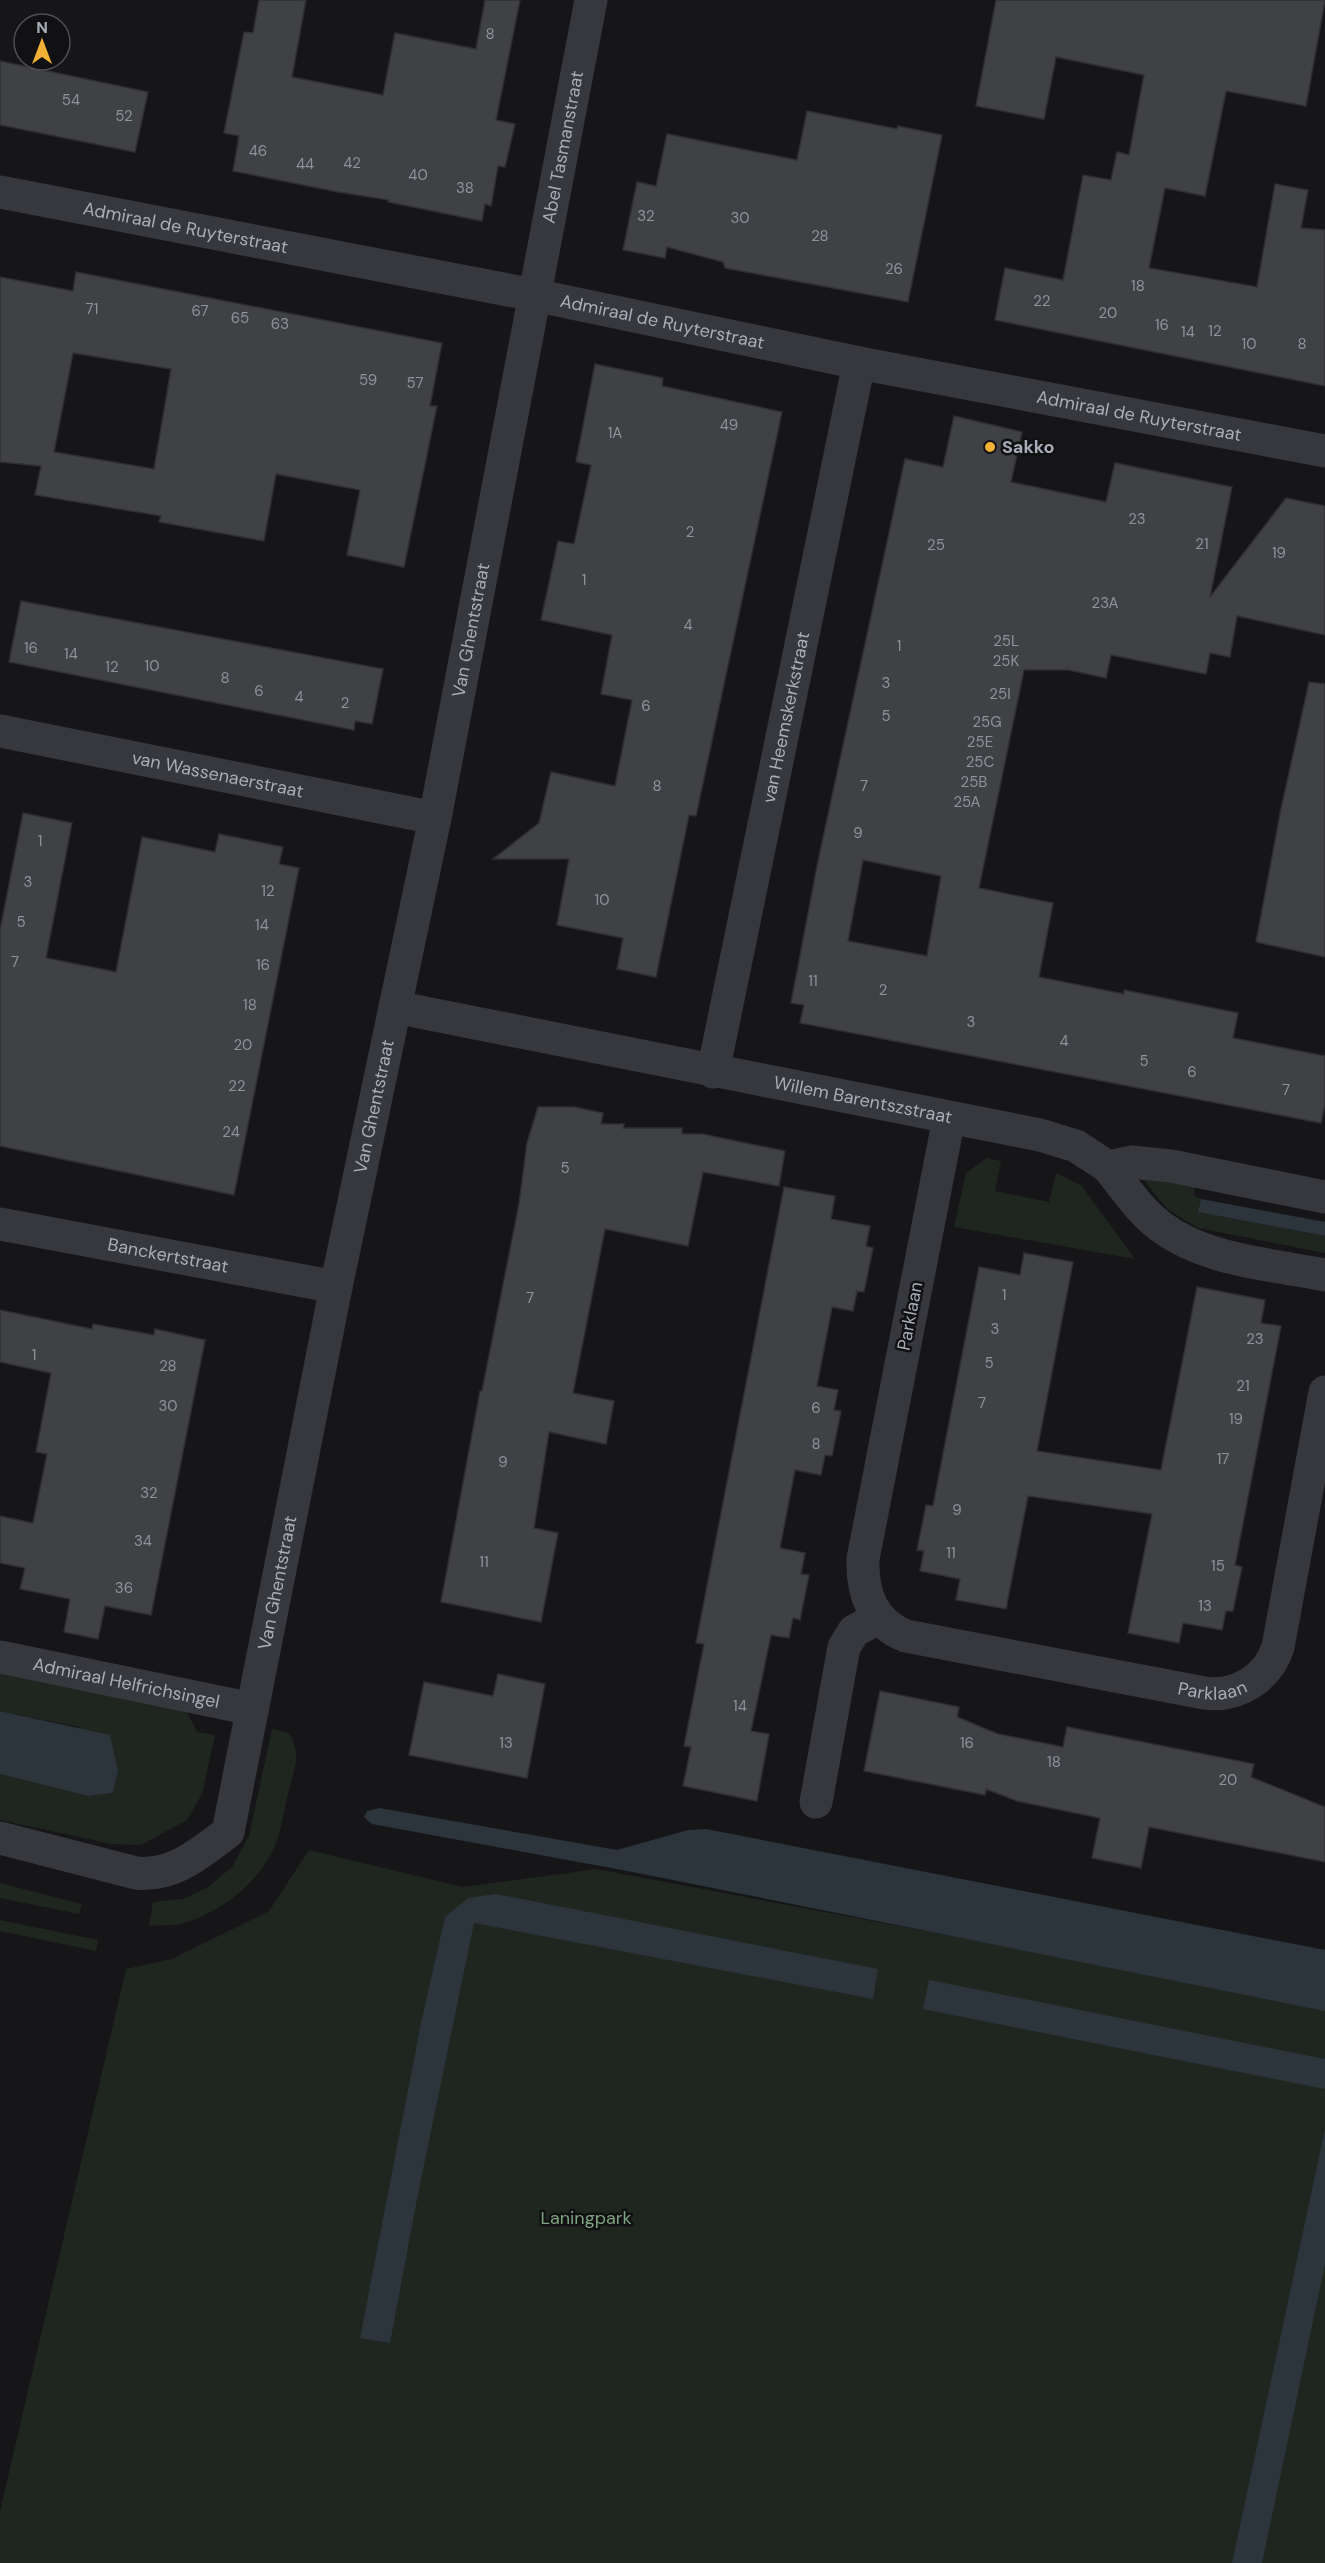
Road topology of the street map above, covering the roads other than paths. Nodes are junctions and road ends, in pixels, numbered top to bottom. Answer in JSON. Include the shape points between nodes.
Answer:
{"nodes":[{"id":1,"x":591,"y":0,"type":"edge"},
{"id":2,"x":0,"y":192,"type":"edge"},
{"id":3,"x":534,"y":295,"type":"junction"},
{"id":4,"x":859,"y":363,"type":"junction"},
{"id":5,"x":1325,"y":451,"type":"edge"},
{"id":6,"x":0,"y":731,"type":"edge"},
{"id":7,"x":435,"y":818,"type":"junction"},
{"id":8,"x":395,"y":1007,"type":"junction"},
{"id":9,"x":713,"y":1072,"type":"junction"},
{"id":10,"x":949,"y":1118,"type":"junction"},
{"id":11,"x":1108,"y":1167,"type":"junction"},
{"id":12,"x":1325,"y":1197,"type":"edge"},
{"id":13,"x":0,"y":1224,"type":"edge"},
{"id":14,"x":1325,"y":1275,"type":"edge"},
{"id":15,"x":336,"y":1287,"type":"junction"},
{"id":16,"x":1325,"y":1392,"type":"edge"},
{"id":17,"x":878,"y":1618,"type":"junction"},
{"id":18,"x":0,"y":1657,"type":"edge"},
{"id":19,"x":252,"y":1709,"type":"junction"},
{"id":20,"x":816,"y":1802,"type":"dead end"},
{"id":21,"x":0,"y":1838,"type":"edge"}],
"edges":[{"from":1,"to":3,"type":"street","name":"Abel Tasmanstraat"},
{"from":2,"to":3,"type":"street","name":"Admiraal de Ruyterstraat"},
{"from":3,"to":4,"type":"street","name":"Admiraal de Ruyterstraat"},
{"from":3,"to":7,"type":"street","name":"Van Ghentstraat"},
{"from":4,"to":5,"type":"street","name":"Admiraal de Ruyterstraat"},
{"from":4,"to":9,"type":"street","name":"van Heemskerkstraat"},
{"from":6,"to":7,"type":"street","name":"van Wassenaerstraat"},
{"from":7,"to":8,"type":"street","name":"Van Ghentstraat"},
{"from":8,"to":9,"type":"street","name":"Willem Barentszstraat"},
{"from":8,"to":15,"type":"street","name":"Van Ghentstraat"},
{"from":9,"to":10,"type":"street","name":"Willem Barentszstraat"},
{"from":10,"to":11,"type":"street","name":"Willem Barentszstraat","via":[[1059,1139]]},
{"from":10,"to":17,"type":"street","name":"Parklaan","via":[[863,1559],[864,1587]]},
{"from":11,"to":12,"type":"street","via":[[1131,1162],[1171,1166]]},
{"from":11,"to":14,"type":"street","via":[[1158,1225],[1194,1246],[1215,1254]]},
{"from":13,"to":15,"type":"street","name":"Banckertstraat"},
{"from":15,"to":19,"type":"street","name":"Van Ghentstraat"},
{"from":16,"to":17,"type":"street","name":"Parklaan","via":[[1278,1647],[1268,1667],[1248,1685],[1225,1693],[1204,1693],[906,1636]]},
{"from":17,"to":20,"type":"street","via":[[854,1631],[844,1647]]},
{"from":18,"to":19,"type":"street","name":"Admiraal Helfrichsingel"},
{"from":19,"to":21,"type":"street","name":"Van Ghentstraat","via":[[228,1832],[192,1860],[153,1875],[136,1874]]}]}
